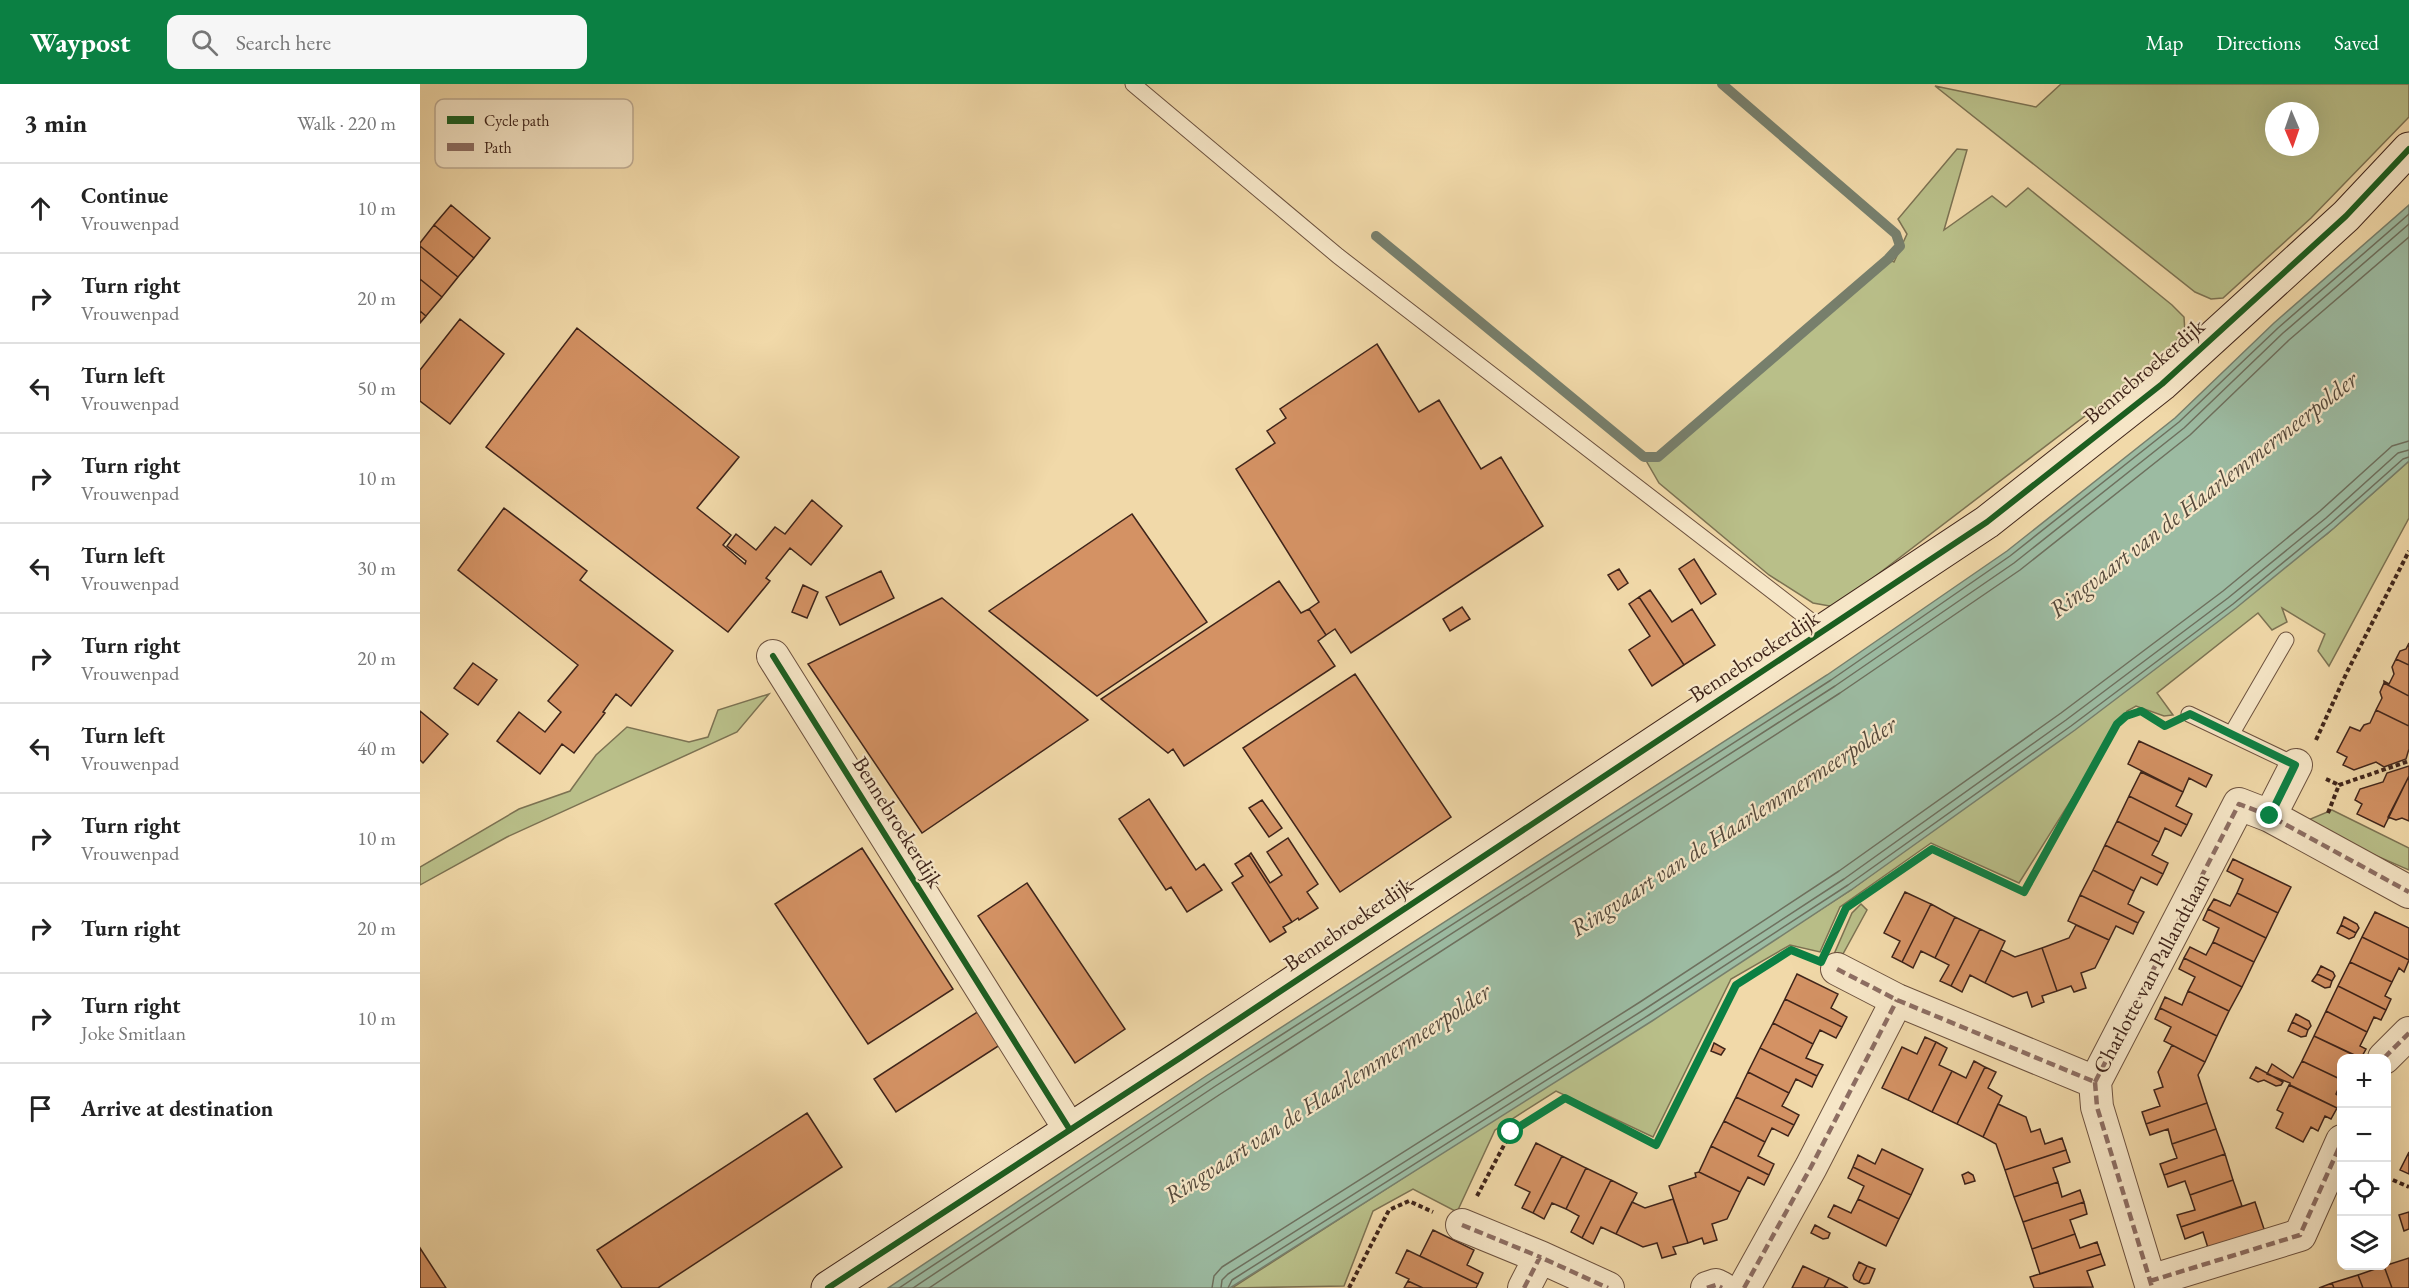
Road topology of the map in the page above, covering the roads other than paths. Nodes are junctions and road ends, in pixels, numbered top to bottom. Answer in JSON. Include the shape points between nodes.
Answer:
{"nodes":[{"id":1,"x":1133,"y":84,"type":"edge"},
{"id":2,"x":2409,"y":149,"type":"edge"},
{"id":3,"x":1824,"y":631,"type":"junction"},
{"id":4,"x":2286,"y":640,"type":"dead end"},
{"id":5,"x":773,"y":656,"type":"dead end"},
{"id":6,"x":2190,"y":714,"type":"road end"},
{"id":7,"x":2232,"y":733,"type":"junction"},
{"id":8,"x":2295,"y":765,"type":"joint"},
{"id":9,"x":2270,"y":816,"type":"junction"},
{"id":10,"x":2409,"y":892,"type":"edge"},
{"id":11,"x":1826,"y":956,"type":"road end"},
{"id":12,"x":1897,"y":1000,"type":"junction"},
{"id":13,"x":2409,"y":1033,"type":"edge"},
{"id":14,"x":2389,"y":1054,"type":"edge"},
{"id":15,"x":2095,"y":1082,"type":"junction"},
{"id":16,"x":1070,"y":1130,"type":"junction"},
{"id":17,"x":2337,"y":1153,"type":"edge"},
{"id":18,"x":1462,"y":1225,"type":"road end"},
{"id":19,"x":1540,"y":1257,"type":"junction"},
{"id":20,"x":2151,"y":1285,"type":"edge"},
{"id":21,"x":828,"y":1288,"type":"edge"},
{"id":22,"x":1524,"y":1288,"type":"edge"},
{"id":23,"x":1608,"y":1288,"type":"edge"},
{"id":24,"x":1707,"y":1288,"type":"edge"},
{"id":25,"x":1722,"y":1288,"type":"edge"},
{"id":26,"x":1744,"y":1288,"type":"edge"}],
"edges":[{"from":1,"to":3,"type":"lane","via":[[1338,256]]},
{"from":2,"to":3,"type":"street","name":"Bennebroekerdijk","via":[[2346,216],[2162,384],[1987,522]]},
{"from":3,"to":16,"type":"street","name":"Bennebroekerdijk"},
{"from":4,"to":7,"type":"lane"},
{"from":5,"to":16,"type":"street","name":"Bennebroekerdijk"},
{"from":6,"to":7,"type":"lane"},
{"from":7,"to":8,"type":"lane"},
{"from":8,"to":9,"type":"street"},
{"from":9,"to":10,"type":"street"},
{"from":9,"to":15,"type":"street","name":"Charlotte van Pallandtlaan","via":[[2239,804]]},
{"from":11,"to":12,"type":"street","name":"Charlotte van Pallandtlaan"},
{"from":12,"to":15,"type":"street","name":"Charlotte van Pallandtlaan"},
{"from":12,"to":26,"type":"street"},
{"from":13,"to":14,"type":"street"},
{"from":15,"to":20,"type":"street","via":[[2097,1107]]},
{"from":16,"to":21,"type":"street","name":"Bennebroekerdijk"},
{"from":17,"to":20,"type":"street","via":[[2300,1235]]},
{"from":18,"to":19,"type":"street"},
{"from":19,"to":22,"type":"street"},
{"from":19,"to":23,"type":"street"},
{"from":24,"to":25,"type":"street"}]}
